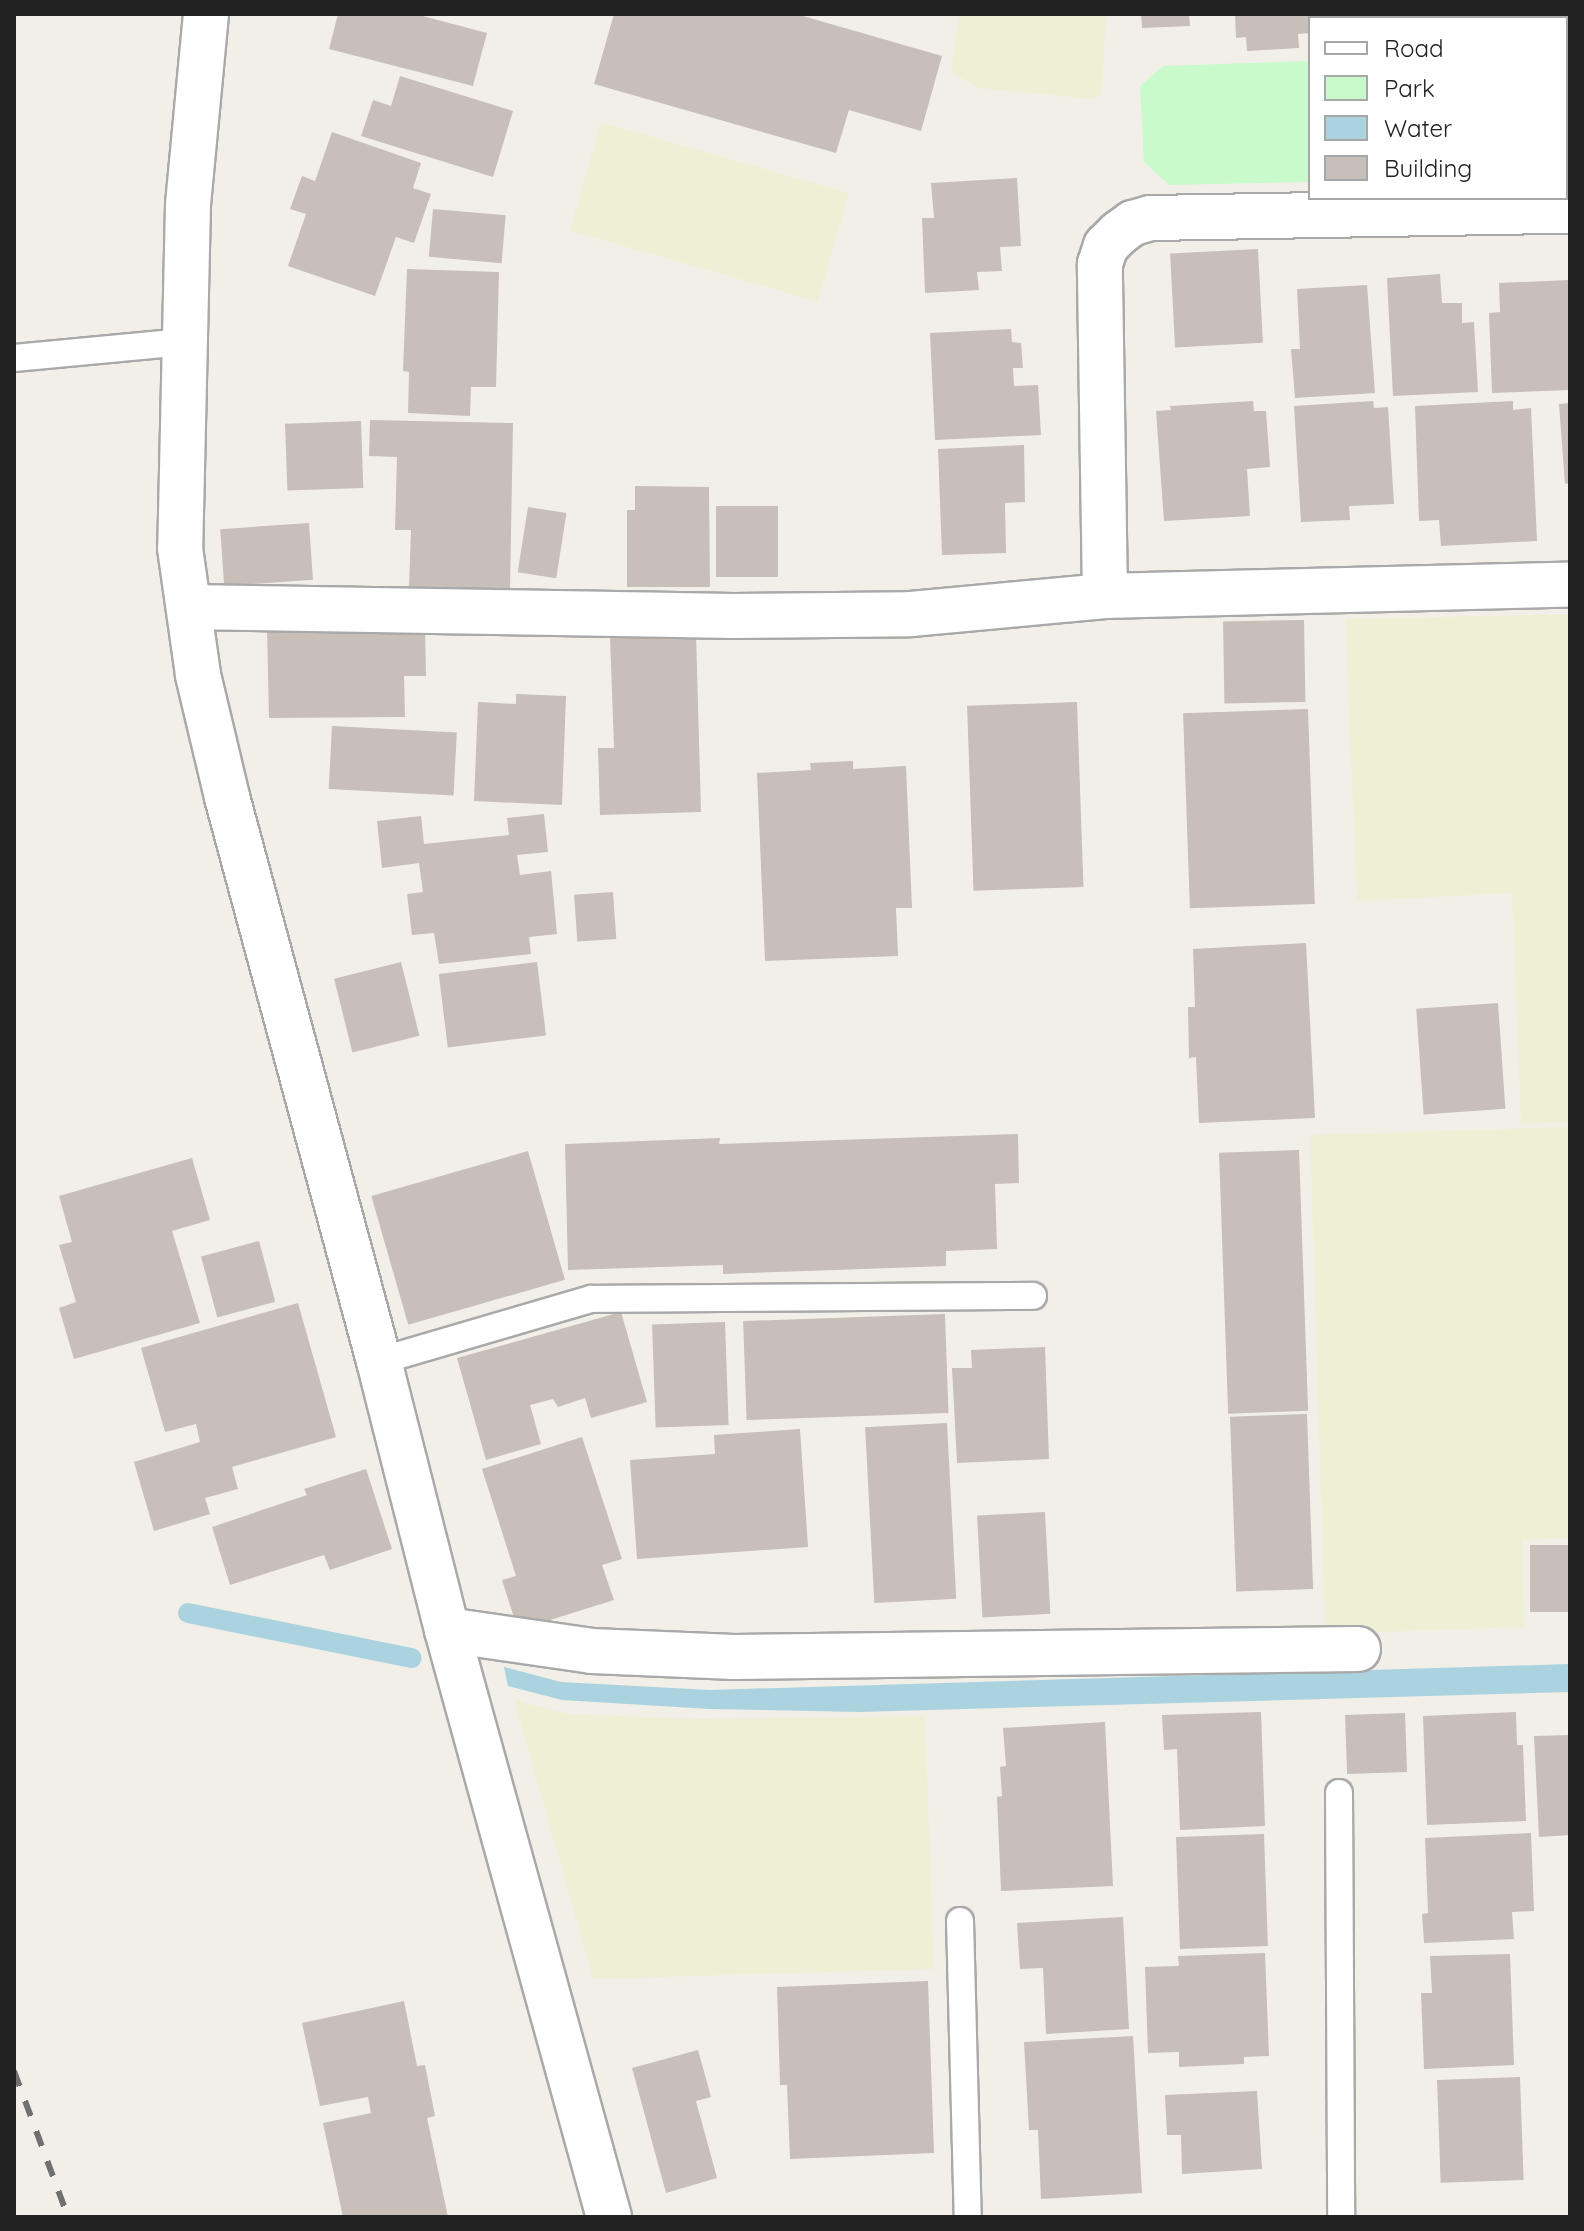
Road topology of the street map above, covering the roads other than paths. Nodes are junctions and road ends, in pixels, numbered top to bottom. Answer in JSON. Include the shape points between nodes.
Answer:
{"nodes":[{"id":1,"x":206,"y":14,"type":"edge"},
{"id":2,"x":1570,"y":211,"type":"edge"},
{"id":3,"x":184,"y":342,"type":"junction"},
{"id":4,"x":14,"y":358,"type":"edge"},
{"id":5,"x":1570,"y":585,"type":"edge"},
{"id":6,"x":1105,"y":596,"type":"junction"},
{"id":7,"x":189,"y":607,"type":"junction"},
{"id":8,"x":1033,"y":1296,"type":"dead end"},
{"id":9,"x":379,"y":1361,"type":"junction"},
{"id":10,"x":447,"y":1630,"type":"junction"},
{"id":11,"x":1358,"y":1649,"type":"dead end"},
{"id":12,"x":1339,"y":1793,"type":"dead end"},
{"id":13,"x":960,"y":1921,"type":"dead end"},
{"id":14,"x":609,"y":2217,"type":"edge"},
{"id":15,"x":968,"y":2217,"type":"edge"},
{"id":16,"x":1341,"y":2217,"type":"edge"}],
"edges":[{"from":1,"to":3,"type":"street","via":[[188,205]]},
{"from":2,"to":6,"type":"street","via":[[1150,218],[1119,233],[1106,246],[1100,264]]},
{"from":3,"to":4,"type":"lane"},
{"from":3,"to":7,"type":"street","via":[[180,548]]},
{"from":5,"to":6,"type":"street"},
{"from":6,"to":7,"type":"street","via":[[911,614]]},
{"from":7,"to":9,"type":"street","via":[[198,675],[227,797]]},
{"from":8,"to":9,"type":"lane","via":[[591,1299]]},
{"from":9,"to":10,"type":"street"},
{"from":10,"to":11,"type":"street","via":[[592,1651],[734,1657]]},
{"from":10,"to":14,"type":"street"},
{"from":12,"to":16,"type":"lane"},
{"from":13,"to":15,"type":"lane"}]}
